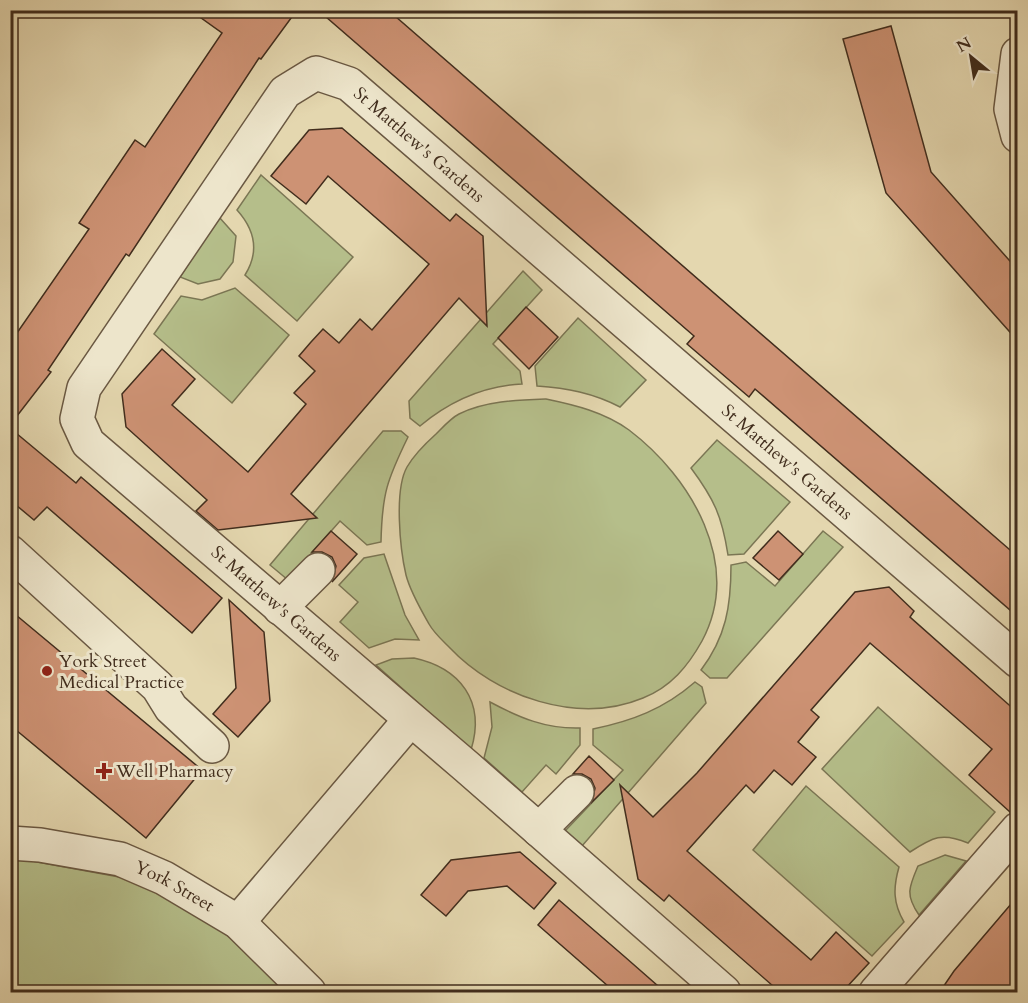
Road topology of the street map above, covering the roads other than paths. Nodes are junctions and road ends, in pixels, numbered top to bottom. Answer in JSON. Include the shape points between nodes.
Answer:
{"nodes":[{"id":1,"x":1017,"y":54,"type":"edge"},
{"id":2,"x":1017,"y":136,"type":"edge"},
{"id":3,"x":10,"y":552,"type":"edge"},
{"id":4,"x":318,"y":570,"type":"dead end"},
{"id":5,"x":280,"y":608,"type":"junction"},
{"id":6,"x":1017,"y":661,"type":"edge"},
{"id":7,"x":410,"y":720,"type":"junction"},
{"id":8,"x":212,"y":746,"type":"dead end"},
{"id":9,"x":577,"y":792,"type":"dead end"},
{"id":10,"x":1017,"y":829,"type":"edge"},
{"id":11,"x":539,"y":830,"type":"junction"},
{"id":12,"x":10,"y":843,"type":"edge"},
{"id":13,"x":238,"y":922,"type":"junction"},
{"id":14,"x":309,"y":993,"type":"edge"},
{"id":15,"x":724,"y":993,"type":"edge"},
{"id":16,"x":876,"y":993,"type":"edge"}],
"edges":[{"from":1,"to":2,"type":"street","via":[[1011,109]]},
{"from":3,"to":8,"type":"street","via":[[158,687],[171,708]]},
{"from":4,"to":5,"type":"street"},
{"from":5,"to":6,"type":"street","name":"St Matthew's Gardens","via":[[88,443],[77,418],[84,388],[285,92],[316,73],[349,84]]},
{"from":5,"to":7,"type":"street","name":"St Matthew's Gardens"},
{"from":7,"to":11,"type":"street","name":"St Matthew's Gardens"},
{"from":7,"to":13,"type":"street"},
{"from":9,"to":11,"type":"street"},
{"from":10,"to":16,"type":"street"},
{"from":11,"to":15,"type":"street","name":"St Matthew's Gardens"},
{"from":12,"to":13,"type":"street","name":"York Street","via":[[120,860],[164,878]]},
{"from":13,"to":14,"type":"street","name":"York Street"}]}
